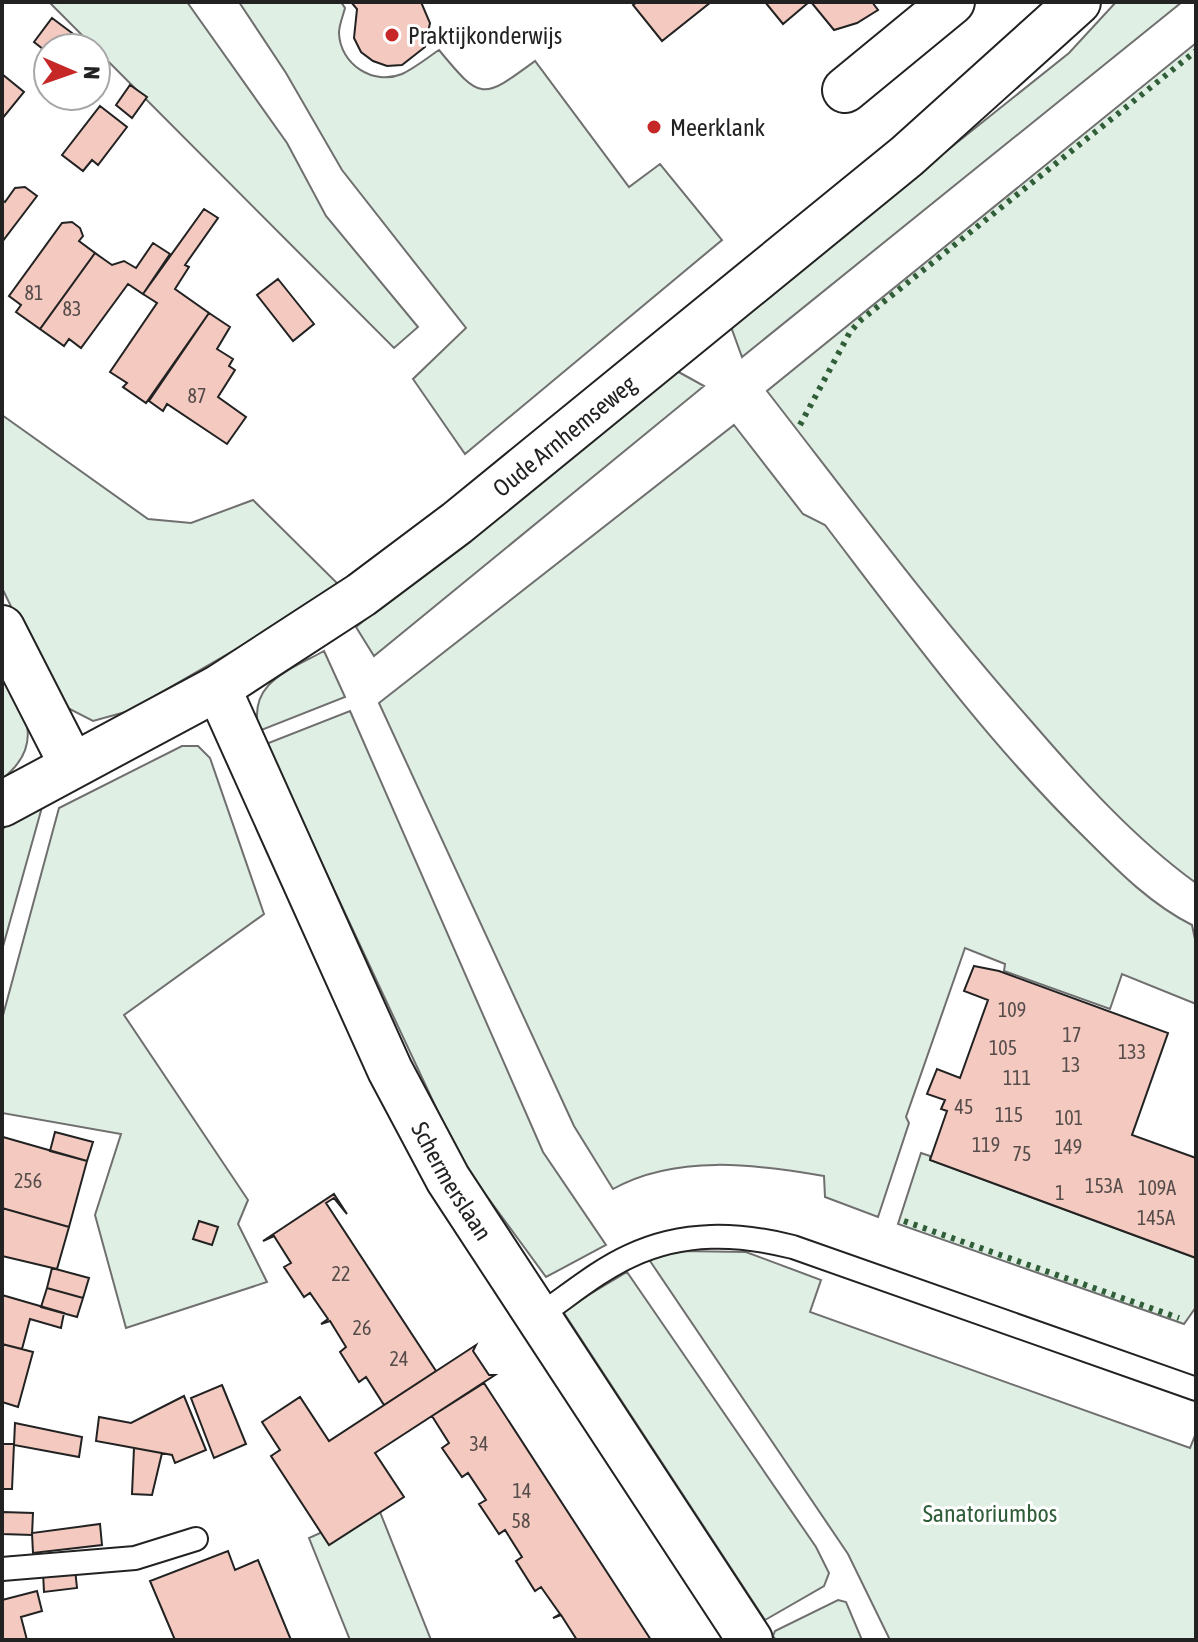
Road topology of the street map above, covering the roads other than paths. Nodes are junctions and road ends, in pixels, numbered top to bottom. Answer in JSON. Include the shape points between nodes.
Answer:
{"nodes":[{"id":1,"x":952,"y":2,"type":"edge"},
{"id":2,"x":1078,"y":2,"type":"edge"},
{"id":3,"x":845,"y":90,"type":"dead end"},
{"id":4,"x":2,"y":628,"type":"edge"},
{"id":5,"x":218,"y":688,"type":"junction"},
{"id":6,"x":72,"y":765,"type":"junction"},
{"id":7,"x":2,"y":804,"type":"edge"},
{"id":8,"x":537,"y":1317,"type":"junction"},
{"id":9,"x":1196,"y":1389,"type":"edge"},
{"id":10,"x":196,"y":1539,"type":"dead end"},
{"id":11,"x":2,"y":1569,"type":"edge"},
{"id":12,"x":750,"y":1640,"type":"edge"}],
"edges":[{"from":1,"to":3,"type":"street"},
{"from":2,"to":5,"type":"street","name":"Oude Arnhemseweg","via":[[907,156],[457,523],[361,595]]},
{"from":4,"to":6,"type":"street"},
{"from":5,"to":6,"type":"street","name":"Oude Arnhemseweg"},
{"from":5,"to":8,"type":"street","name":"Schermerslaan","via":[[390,1070],[448,1179]]},
{"from":6,"to":7,"type":"street","name":"Oude Arnhemseweg"},
{"from":8,"to":9,"type":"lane","via":[[630,1256],[705,1235],[749,1236]]},
{"from":8,"to":12,"type":"street","name":"Schermerslaan"},
{"from":10,"to":11,"type":"lane","via":[[135,1558]]}]}
